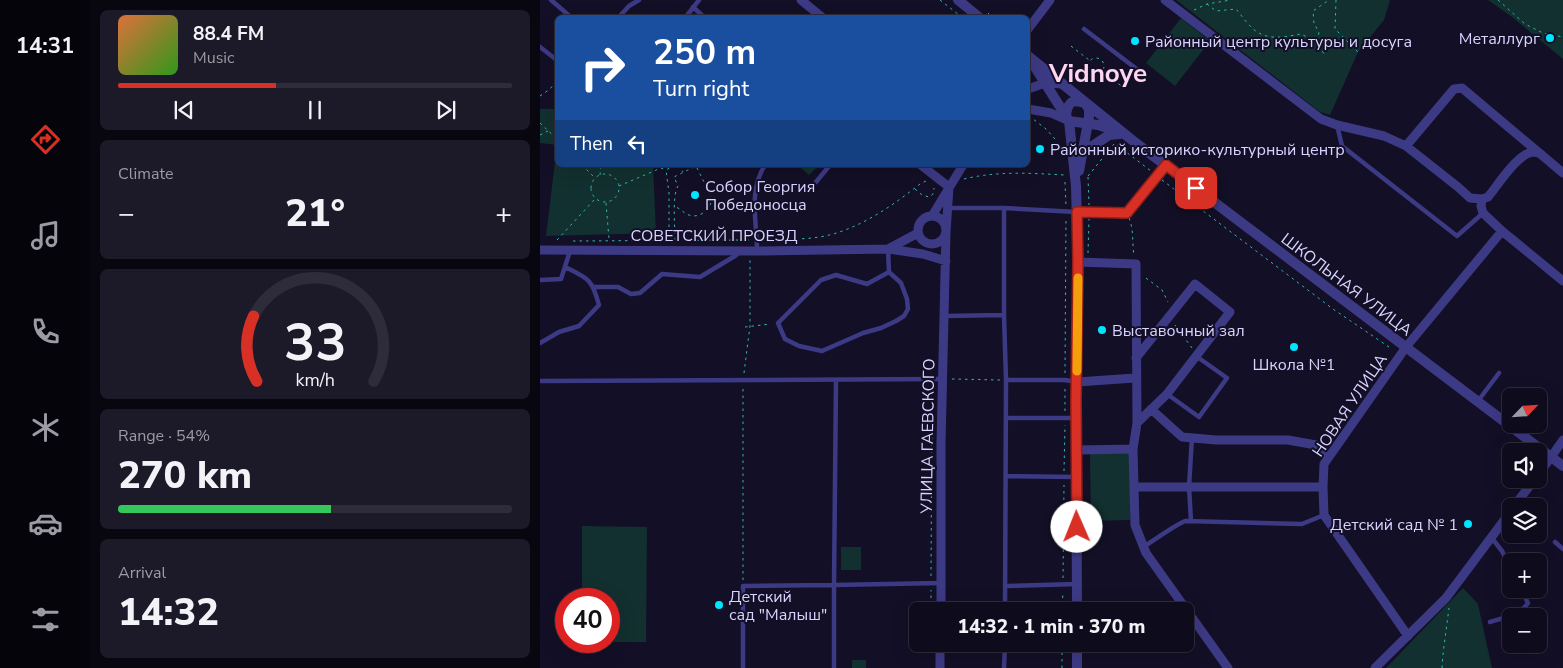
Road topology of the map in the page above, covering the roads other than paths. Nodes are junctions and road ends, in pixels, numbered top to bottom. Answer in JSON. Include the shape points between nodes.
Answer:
{"nodes":[{"id":1,"x":551,"y":0,"type":"edge"},
{"id":2,"x":639,"y":0,"type":"edge"},
{"id":3,"x":699,"y":0,"type":"edge"},
{"id":4,"x":801,"y":0,"type":"edge"},
{"id":5,"x":958,"y":0,"type":"edge"},
{"id":6,"x":1165,"y":0,"type":"edge"},
{"id":7,"x":1048,"y":1,"type":"edge"},
{"id":8,"x":693,"y":7,"type":"junction"},
{"id":9,"x":568,"y":15,"type":"edge"},
{"id":10,"x":621,"y":15,"type":"edge"},
{"id":11,"x":687,"y":15,"type":"edge"},
{"id":12,"x":702,"y":15,"type":"edge"},
{"id":13,"x":819,"y":15,"type":"edge"},
{"id":14,"x":976,"y":15,"type":"edge"},
{"id":15,"x":1030,"y":26,"type":"edge"},
{"id":16,"x":1084,"y":29,"type":"dead end"},
{"id":17,"x":540,"y":47,"type":"edge"},
{"id":18,"x":1030,"y":58,"type":"edge"},
{"id":19,"x":555,"y":59,"type":"edge"},
{"id":20,"x":1030,"y":59,"type":"edge"},
{"id":21,"x":1138,"y":70,"type":"dead end"},
{"id":22,"x":1045,"y":83,"type":"junction"},
{"id":23,"x":1062,"y":84,"type":"junction"},
{"id":24,"x":1030,"y":88,"type":"edge"},
{"id":25,"x":1086,"y":103,"type":"junction"},
{"id":26,"x":1030,"y":109,"type":"edge"},
{"id":27,"x":1068,"y":118,"type":"junction"},
{"id":28,"x":1087,"y":123,"type":"junction"},
{"id":29,"x":1337,"y":125,"type":"junction"},
{"id":30,"x":1125,"y":134,"type":"junction"},
{"id":31,"x":1406,"y":146,"type":"junction"},
{"id":32,"x":1082,"y":153,"type":"junction"},
{"id":33,"x":1542,"y":154,"type":"junction"},
{"id":34,"x":1166,"y":165,"type":"junction"},
{"id":35,"x":763,"y":167,"type":"edge"},
{"id":36,"x":828,"y":167,"type":"edge"},
{"id":37,"x":924,"y":167,"type":"edge"},
{"id":38,"x":965,"y":169,"type":"edge"},
{"id":39,"x":1563,"y":173,"type":"edge"},
{"id":40,"x":1077,"y":180,"type":"junction"},
{"id":41,"x":816,"y":182,"type":"dead end"},
{"id":42,"x":949,"y":187,"type":"junction"},
{"id":43,"x":1482,"y":199,"type":"junction"},
{"id":44,"x":947,"y":208,"type":"junction"},
{"id":45,"x":1004,"y":208,"type":"junction"},
{"id":46,"x":1077,"y":212,"type":"junction"},
{"id":47,"x":1483,"y":213,"type":"junction"},
{"id":48,"x":932,"y":216,"type":"junction"},
{"id":49,"x":946,"y":232,"type":"junction"},
{"id":50,"x":1502,"y":232,"type":"junction"},
{"id":51,"x":918,"y":233,"type":"junction"},
{"id":52,"x":935,"y":244,"type":"junction"},
{"id":53,"x":571,"y":249,"type":"junction"},
{"id":54,"x":888,"y":249,"type":"junction"},
{"id":55,"x":540,"y":250,"type":"edge"},
{"id":56,"x":740,"y":251,"type":"junction"},
{"id":57,"x":754,"y":254,"type":"junction"},
{"id":58,"x":923,"y":254,"type":"junction"},
{"id":59,"x":946,"y":260,"type":"junction"},
{"id":60,"x":1078,"y":262,"type":"junction"},
{"id":61,"x":565,"y":267,"type":"junction"},
{"id":62,"x":889,"y":272,"type":"junction"},
{"id":63,"x":540,"y":280,"type":"edge"},
{"id":64,"x":1563,"y":280,"type":"edge"},
{"id":65,"x":594,"y":287,"type":"junction"},
{"id":66,"x":1004,"y":314,"type":"junction"},
{"id":67,"x":944,"y":316,"type":"junction"},
{"id":68,"x":540,"y":343,"type":"edge"},
{"id":69,"x":1403,"y":351,"type":"junction"},
{"id":70,"x":1197,"y":355,"type":"junction"},
{"id":71,"x":1136,"y":358,"type":"junction"},
{"id":72,"x":1500,"y":373,"type":"dead end"},
{"id":73,"x":1135,"y":378,"type":"junction"},
{"id":74,"x":943,"y":379,"type":"junction"},
{"id":75,"x":836,"y":380,"type":"junction"},
{"id":76,"x":1006,"y":380,"type":"junction"},
{"id":77,"x":540,"y":381,"type":"edge"},
{"id":78,"x":1077,"y":382,"type":"junction"},
{"id":79,"x":1167,"y":394,"type":"junction"},
{"id":80,"x":1478,"y":401,"type":"junction"},
{"id":81,"x":1151,"y":410,"type":"junction"},
{"id":82,"x":1006,"y":418,"type":"junction"},
{"id":83,"x":1076,"y":418,"type":"junction"},
{"id":84,"x":1137,"y":423,"type":"junction"},
{"id":85,"x":1192,"y":437,"type":"junction"},
{"id":86,"x":1563,"y":440,"type":"edge"},
{"id":87,"x":1077,"y":450,"type":"junction"},
{"id":88,"x":1133,"y":450,"type":"junction"},
{"id":89,"x":1328,"y":458,"type":"junction"},
{"id":90,"x":1551,"y":458,"type":"junction"},
{"id":91,"x":1547,"y":463,"type":"edge"},
{"id":92,"x":1563,"y":466,"type":"edge"},
{"id":93,"x":1006,"y":476,"type":"junction"},
{"id":94,"x":1077,"y":477,"type":"junction"},
{"id":95,"x":1135,"y":486,"type":"junction"},
{"id":96,"x":1189,"y":487,"type":"junction"},
{"id":97,"x":1323,"y":487,"type":"junction"},
{"id":98,"x":1528,"y":488,"type":"edge"},
{"id":99,"x":1520,"y":498,"type":"edge"},
{"id":100,"x":1324,"y":515,"type":"junction"},
{"id":101,"x":1191,"y":521,"type":"junction"},
{"id":102,"x":1502,"y":523,"type":"edge"},
{"id":103,"x":1491,"y":538,"type":"junction"},
{"id":104,"x":1554,"y":542,"type":"dead end"},
{"id":105,"x":1143,"y":547,"type":"junction"},
{"id":106,"x":1563,"y":549,"type":"edge"},
{"id":107,"x":1503,"y":553,"type":"edge"},
{"id":108,"x":936,"y":583,"type":"junction"},
{"id":109,"x":1077,"y":584,"type":"junction"},
{"id":110,"x":834,"y":585,"type":"junction"},
{"id":111,"x":1006,"y":586,"type":"junction"},
{"id":112,"x":1526,"y":598,"type":"edge"},
{"id":113,"x":939,"y":602,"type":"edge"},
{"id":114,"x":1005,"y":602,"type":"edge"},
{"id":115,"x":1077,"y":602,"type":"edge"},
{"id":116,"x":1490,"y":622,"type":"dead end"},
{"id":117,"x":1408,"y":636,"type":"junction"},
{"id":118,"x":940,"y":652,"type":"edge"},
{"id":119,"x":1005,"y":652,"type":"edge"},
{"id":120,"x":1077,"y":652,"type":"edge"},
{"id":121,"x":743,"y":668,"type":"edge"},
{"id":122,"x":834,"y":668,"type":"edge"},
{"id":123,"x":940,"y":668,"type":"edge"},
{"id":124,"x":1004,"y":668,"type":"edge"},
{"id":125,"x":1077,"y":668,"type":"edge"},
{"id":126,"x":1228,"y":668,"type":"edge"},
{"id":127,"x":1375,"y":668,"type":"edge"}],
"edges":[{"from":1,"to":9,"type":"lane"},
{"from":2,"to":10,"type":"lane"},
{"from":3,"to":8,"type":"lane"},
{"from":4,"to":13,"type":"street"},
{"from":5,"to":14,"type":"street"},
{"from":6,"to":29,"type":"street","via":[[1320,119]]},
{"from":7,"to":15,"type":"street"},
{"from":8,"to":11,"type":"lane"},
{"from":8,"to":12,"type":"lane"},
{"from":16,"to":21,"type":"lane"},
{"from":17,"to":19,"type":"lane"},
{"from":18,"to":23,"type":"street","name":"ШКОЛЬНАЯ УЛИЦА"},
{"from":20,"to":22,"type":"street"},
{"from":22,"to":23,"type":"street"},
{"from":22,"to":24,"type":"street"},
{"from":22,"to":27,"type":"street"},
{"from":23,"to":25,"type":"street","name":"ШКОЛЬНАЯ УЛИЦА"},
{"from":25,"to":27,"type":"street","via":[[1072,101],[1067,106]]},
{"from":25,"to":28,"type":"street","via":[[1089,109]]},
{"from":25,"to":30,"type":"street","name":"ШКОЛЬНАЯ УЛИЦА"},
{"from":26,"to":27,"type":"street"},
{"from":27,"to":28,"type":"street"},
{"from":27,"to":40,"type":"street"},
{"from":28,"to":30,"type":"street"},
{"from":28,"to":32,"type":"street"},
{"from":29,"to":31,"type":"street","via":[[1384,136]]},
{"from":29,"to":47,"type":"lane","via":[[1342,146],[1457,236]]},
{"from":30,"to":32,"type":"street","via":[[1109,135]]},
{"from":30,"to":34,"type":"street","name":"ШКОЛЬНАЯ УЛИЦА"},
{"from":31,"to":33,"type":"street","via":[[1454,89],[1462,88]]},
{"from":31,"to":43,"type":"street","via":[[1470,198]]},
{"from":32,"to":40,"type":"street"},
{"from":33,"to":39,"type":"street"},
{"from":33,"to":43,"type":"street","via":[[1524,155],[1488,197]]},
{"from":34,"to":46,"type":"lane","via":[[1127,213]]},
{"from":34,"to":69,"type":"street","name":"ШКОЛЬНАЯ УЛИЦА"},
{"from":35,"to":57,"type":"lane","via":[[755,191]]},
{"from":36,"to":41,"type":"lane"},
{"from":37,"to":42,"type":"street"},
{"from":38,"to":42,"type":"street","name":"УЛИЦА ГАЕВСКОГО"},
{"from":40,"to":46,"type":"street"},
{"from":42,"to":44,"type":"street","name":"УЛИЦА ГАЕВСКОГО"},
{"from":42,"to":48,"type":"street","name":"УЛИЦА ГАЕВСКОГО"},
{"from":43,"to":47,"type":"street"},
{"from":44,"to":45,"type":"lane"},
{"from":44,"to":49,"type":"street","name":"УЛИЦА ГАЕВСКОГО"},
{"from":45,"to":46,"type":"lane"},
{"from":45,"to":66,"type":"lane"},
{"from":46,"to":60,"type":"street"},
{"from":47,"to":50,"type":"street"},
{"from":48,"to":49,"type":"street","via":[[940,218]]},
{"from":48,"to":51,"type":"street","via":[[920,222]]},
{"from":49,"to":52,"type":"street","via":[[944,238]]},
{"from":49,"to":59,"type":"street","name":"УЛИЦА ГАЕВСКОГО"},
{"from":50,"to":64,"type":"street"},
{"from":50,"to":69,"type":"street","name":"НОВАЯ УЛИЦА"},
{"from":51,"to":52,"type":"street","via":[[926,243]]},
{"from":51,"to":54,"type":"street","name":"СОВЕТСКИЙ ПРОЕЗД"},
{"from":52,"to":58,"type":"street"},
{"from":52,"to":59,"type":"street"},
{"from":53,"to":55,"type":"street","name":"СОВЕТСКИЙ ПРОЕЗД"},
{"from":53,"to":56,"type":"street","name":"СОВЕТСКИЙ ПРОЕЗД"},
{"from":53,"to":61,"type":"lane"},
{"from":54,"to":57,"type":"street","name":"СОВЕТСКИЙ ПРОЕЗД"},
{"from":54,"to":58,"type":"street","name":"СОВЕТСКИЙ ПРОЕЗД"},
{"from":54,"to":62,"type":"lane"},
{"from":56,"to":57,"type":"street","name":"СОВЕТСКИЙ ПРОЕЗД"},
{"from":56,"to":65,"type":"lane","via":[[700,277],[662,274],[640,293],[632,294],[618,287]]},
{"from":58,"to":59,"type":"street","name":"СОВЕТСКИЙ ПРОЕЗД"},
{"from":59,"to":67,"type":"street","name":"УЛИЦА ГАЕВСКОГО"},
{"from":60,"to":71,"type":"street","via":[[1136,267]]},
{"from":60,"to":78,"type":"street"},
{"from":61,"to":63,"type":"lane","via":[[561,279]]},
{"from":61,"to":65,"type":"lane","via":[[587,278]]},
{"from":62,"to":62,"type":"lane","via":[[867,284],[836,275],[821,280],[778,323],[785,339],[822,351],[904,316],[908,309],[907,299],[901,283]]},
{"from":65,"to":68,"type":"lane","via":[[599,305],[597,309],[578,326]]},
{"from":66,"to":67,"type":"lane"},
{"from":66,"to":76,"type":"lane"},
{"from":67,"to":74,"type":"street","name":"УЛИЦА ГАЕВСКОГО"},
{"from":69,"to":80,"type":"street","name":"ШКОЛЬНАЯ УЛИЦА"},
{"from":69,"to":89,"type":"street","name":"НОВАЯ УЛИЦА"},
{"from":70,"to":71,"type":"street","via":[[1230,312],[1195,284]]},
{"from":70,"to":79,"type":"street"},
{"from":70,"to":79,"type":"lane","via":[[1227,378],[1198,417]]},
{"from":71,"to":73,"type":"street"},
{"from":72,"to":80,"type":"lane"},
{"from":73,"to":78,"type":"street"},
{"from":73,"to":84,"type":"street"},
{"from":74,"to":75,"type":"lane"},
{"from":74,"to":108,"type":"street","name":"УЛИЦА ГАЕВСКОГО"},
{"from":75,"to":77,"type":"lane"},
{"from":75,"to":110,"type":"lane"},
{"from":76,"to":78,"type":"lane"},
{"from":76,"to":82,"type":"lane"},
{"from":78,"to":83,"type":"street"},
{"from":79,"to":81,"type":"street"},
{"from":80,"to":90,"type":"street","name":"ШКОЛЬНАЯ УЛИЦА"},
{"from":81,"to":84,"type":"street"},
{"from":81,"to":85,"type":"street","via":[[1182,436]]},
{"from":82,"to":83,"type":"lane"},
{"from":82,"to":93,"type":"lane"},
{"from":83,"to":87,"type":"street"},
{"from":84,"to":88,"type":"street"},
{"from":85,"to":89,"type":"street","via":[[1288,440],[1316,445]]},
{"from":85,"to":96,"type":"lane"},
{"from":86,"to":90,"type":"street"},
{"from":87,"to":88,"type":"street"},
{"from":87,"to":94,"type":"street"},
{"from":88,"to":95,"type":"street"},
{"from":89,"to":97,"type":"street","name":"НОВАЯ УЛИЦА","via":[[1324,464]]},
{"from":90,"to":91,"type":"street"},
{"from":90,"to":92,"type":"street","name":"ШКОЛЬНАЯ УЛИЦА"},
{"from":93,"to":94,"type":"lane"},
{"from":93,"to":111,"type":"lane"},
{"from":94,"to":109,"type":"street"},
{"from":95,"to":96,"type":"street"},
{"from":95,"to":105,"type":"street","via":[[1135,525]]},
{"from":96,"to":97,"type":"street"},
{"from":96,"to":101,"type":"lane"},
{"from":97,"to":100,"type":"street","name":"НОВАЯ УЛИЦА"},
{"from":98,"to":99,"type":"street"},
{"from":100,"to":101,"type":"lane","via":[[1302,524]]},
{"from":100,"to":117,"type":"street"},
{"from":101,"to":105,"type":"lane","via":[[1174,526]]},
{"from":102,"to":103,"type":"street"},
{"from":103,"to":107,"type":"lane"},
{"from":103,"to":117,"type":"street","via":[[1446,598]]},
{"from":104,"to":106,"type":"lane"},
{"from":105,"to":126,"type":"street"},
{"from":108,"to":110,"type":"lane"},
{"from":108,"to":113,"type":"street","name":"УЛИЦА ГАЕВСКОГО"},
{"from":109,"to":111,"type":"lane"},
{"from":109,"to":115,"type":"street"},
{"from":110,"to":121,"type":"lane","via":[[743,586]]},
{"from":110,"to":122,"type":"lane"},
{"from":111,"to":114,"type":"lane"},
{"from":112,"to":116,"type":"lane","via":[[1528,602],[1524,608]]},
{"from":117,"to":127,"type":"street"},
{"from":118,"to":123,"type":"street"},
{"from":119,"to":124,"type":"lane"},
{"from":120,"to":125,"type":"street"}]}
